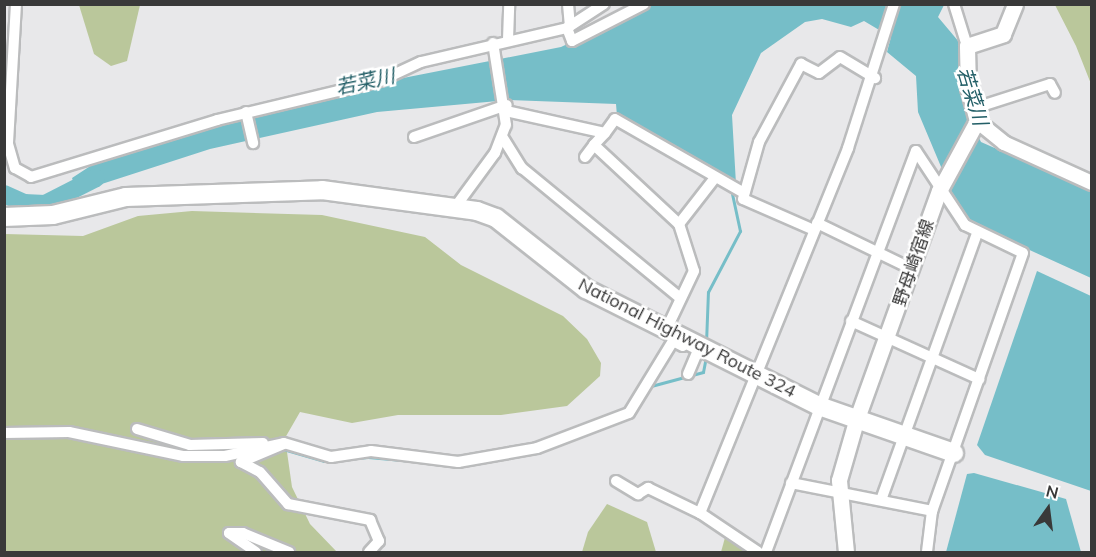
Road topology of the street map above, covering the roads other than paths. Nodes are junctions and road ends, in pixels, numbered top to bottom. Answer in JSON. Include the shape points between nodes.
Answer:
{"nodes":[{"id":1,"x":16,"y":4,"type":"edge"},
{"id":2,"x":509,"y":4,"type":"edge"},
{"id":3,"x":568,"y":4,"type":"edge"},
{"id":4,"x":604,"y":4,"type":"edge"},
{"id":5,"x":644,"y":4,"type":"edge"},
{"id":6,"x":894,"y":4,"type":"edge"},
{"id":7,"x":954,"y":4,"type":"edge"},
{"id":8,"x":1015,"y":4,"type":"edge"},
{"id":9,"x":569,"y":27,"type":"junction"},
{"id":10,"x":508,"y":40,"type":"junction"},
{"id":11,"x":493,"y":43,"type":"junction"},
{"id":12,"x":967,"y":46,"type":"junction"},
{"id":13,"x":875,"y":78,"type":"junction"},
{"id":14,"x":1055,"y":93,"type":"dead end"},
{"id":15,"x":507,"y":106,"type":"junction"},
{"id":16,"x":247,"y":114,"type":"junction"},
{"id":17,"x":974,"y":115,"type":"junction"},
{"id":18,"x":605,"y":133,"type":"junction"},
{"id":19,"x":414,"y":137,"type":"dead end"},
{"id":20,"x":503,"y":138,"type":"junction"},
{"id":21,"x":253,"y":143,"type":"dead end"},
{"id":22,"x":594,"y":145,"type":"junction"},
{"id":23,"x":585,"y":157,"type":"dead end"},
{"id":24,"x":718,"y":181,"type":"junction"},
{"id":25,"x":1092,"y":183,"type":"edge"},
{"id":26,"x":942,"y":185,"type":"junction"},
{"id":27,"x":740,"y":191,"type":"junction"},
{"id":28,"x":456,"y":206,"type":"junction"},
{"id":29,"x":4,"y":217,"type":"edge"},
{"id":30,"x":679,"y":224,"type":"junction"},
{"id":31,"x":816,"y":226,"type":"junction"},
{"id":32,"x":977,"y":233,"type":"junction"},
{"id":33,"x":877,"y":253,"type":"junction"},
{"id":34,"x":912,"y":269,"type":"junction"},
{"id":35,"x":680,"y":298,"type":"junction"},
{"id":36,"x":851,"y":321,"type":"junction"},
{"id":37,"x":667,"y":328,"type":"junction"},
{"id":38,"x":887,"y":338,"type":"junction"},
{"id":39,"x":703,"y":349,"type":"junction"},
{"id":40,"x":934,"y":359,"type":"junction"},
{"id":41,"x":688,"y":374,"type":"dead end"},
{"id":42,"x":756,"y":374,"type":"junction"},
{"id":43,"x":979,"y":379,"type":"junction"},
{"id":44,"x":819,"y":406,"type":"junction"},
{"id":45,"x":856,"y":421,"type":"junction"},
{"id":46,"x":137,"y":429,"type":"dead end"},
{"id":47,"x":4,"y":433,"type":"edge"},
{"id":48,"x":908,"y":437,"type":"junction"},
{"id":49,"x":284,"y":443,"type":"junction"},
{"id":50,"x":270,"y":444,"type":"junction"},
{"id":51,"x":954,"y":453,"type":"junction"},
{"id":52,"x":616,"y":481,"type":"dead end"},
{"id":53,"x":791,"y":483,"type":"junction"},
{"id":54,"x":839,"y":492,"type":"junction"},
{"id":55,"x":881,"y":500,"type":"junction"},
{"id":56,"x":932,"y":511,"type":"junction"},
{"id":57,"x":700,"y":513,"type":"junction"},
{"id":58,"x":256,"y":552,"type":"edge"},
{"id":59,"x":289,"y":552,"type":"edge"},
{"id":60,"x":369,"y":552,"type":"edge"},
{"id":61,"x":758,"y":552,"type":"edge"},
{"id":62,"x":766,"y":552,"type":"edge"},
{"id":63,"x":846,"y":552,"type":"edge"},
{"id":64,"x":927,"y":552,"type":"edge"}],
"edges":[{"from":1,"to":16,"type":"street","via":[[8,144],[11,160],[23,174],[41,176]]},
{"from":2,"to":10,"type":"street"},
{"from":3,"to":9,"type":"street"},
{"from":4,"to":9,"type":"street"},
{"from":5,"to":9,"type":"street","via":[[572,41]]},
{"from":6,"to":13,"type":"street"},
{"from":7,"to":12,"type":"street"},
{"from":8,"to":12,"type":"main road","via":[[1003,34]]},
{"from":9,"to":10,"type":"street"},
{"from":10,"to":11,"type":"street"},
{"from":11,"to":15,"type":"street"},
{"from":11,"to":16,"type":"street","via":[[421,62],[380,81]]},
{"from":12,"to":17,"type":"main road"},
{"from":13,"to":27,"type":"street","via":[[840,57],[819,73],[801,64],[759,142]]},
{"from":13,"to":31,"type":"street"},
{"from":14,"to":17,"type":"street","via":[[1050,84]]},
{"from":15,"to":18,"type":"street"},
{"from":15,"to":19,"type":"street"},
{"from":15,"to":20,"type":"street"},
{"from":16,"to":21,"type":"street"},
{"from":17,"to":25,"type":"street","via":[[1004,143]]},
{"from":17,"to":26,"type":"main road","name":"野母崎宿線"},
{"from":18,"to":22,"type":"street"},
{"from":18,"to":24,"type":"street","via":[[615,118]]},
{"from":20,"to":28,"type":"street"},
{"from":20,"to":35,"type":"street","via":[[522,168]]},
{"from":22,"to":23,"type":"street"},
{"from":22,"to":30,"type":"street"},
{"from":24,"to":27,"type":"street"},
{"from":24,"to":30,"type":"street"},
{"from":26,"to":32,"type":"street"},
{"from":26,"to":33,"type":"street","via":[[916,151]]},
{"from":26,"to":34,"type":"main road","name":"野母崎宿線"},
{"from":27,"to":31,"type":"street","via":[[742,199]]},
{"from":28,"to":29,"type":"highway","name":"National Highway Route 324","via":[[352,191],[160,194],[45,216]]},
{"from":28,"to":37,"type":"highway","name":"National Highway Route 324","via":[[496,218],[586,289]]},
{"from":30,"to":35,"type":"street","via":[[694,270]]},
{"from":31,"to":33,"type":"street"},
{"from":31,"to":42,"type":"street"},
{"from":32,"to":40,"type":"street"},
{"from":32,"to":43,"type":"street","via":[[1023,253]]},
{"from":33,"to":34,"type":"street"},
{"from":33,"to":36,"type":"street"},
{"from":34,"to":38,"type":"main road","name":"野母崎宿線"},
{"from":35,"to":37,"type":"street"},
{"from":36,"to":38,"type":"street"},
{"from":36,"to":44,"type":"street"},
{"from":37,"to":39,"type":"highway","name":"National Highway Route 324"},
{"from":38,"to":40,"type":"street"},
{"from":38,"to":45,"type":"main road","name":"野母崎宿線"},
{"from":39,"to":41,"type":"street"},
{"from":39,"to":42,"type":"highway","name":"National Highway Route 324"},
{"from":39,"to":49,"type":"street","via":[[673,342],[629,413],[537,448],[458,462],[371,451],[331,457]]},
{"from":40,"to":43,"type":"street"},
{"from":40,"to":48,"type":"street"},
{"from":42,"to":44,"type":"highway","name":"National Highway Route 324"},
{"from":42,"to":57,"type":"street"},
{"from":43,"to":51,"type":"street"},
{"from":44,"to":45,"type":"highway","name":"National Highway Route 324"},
{"from":44,"to":53,"type":"street"},
{"from":45,"to":48,"type":"highway","name":"National Highway Route 324"},
{"from":45,"to":54,"type":"main road","name":"野母崎宿線"},
{"from":46,"to":50,"type":"street","via":[[190,445]]},
{"from":47,"to":50,"type":"street","via":[[69,432],[183,456],[225,456]]},
{"from":48,"to":51,"type":"highway","name":"National Highway Route 324"},
{"from":48,"to":55,"type":"street"},
{"from":49,"to":50,"type":"street"},
{"from":49,"to":60,"type":"street","via":[[241,462],[260,472],[288,504],[370,520],[379,542]]},
{"from":51,"to":56,"type":"street"},
{"from":52,"to":57,"type":"street","via":[[638,494],[648,488]]},
{"from":53,"to":54,"type":"street"},
{"from":53,"to":62,"type":"street"},
{"from":54,"to":55,"type":"street"},
{"from":54,"to":63,"type":"main road","name":"野母崎宿線"},
{"from":55,"to":56,"type":"street"},
{"from":56,"to":64,"type":"street"},
{"from":57,"to":61,"type":"street"},
{"from":58,"to":59,"type":"street","via":[[229,533],[243,533]]}]}
